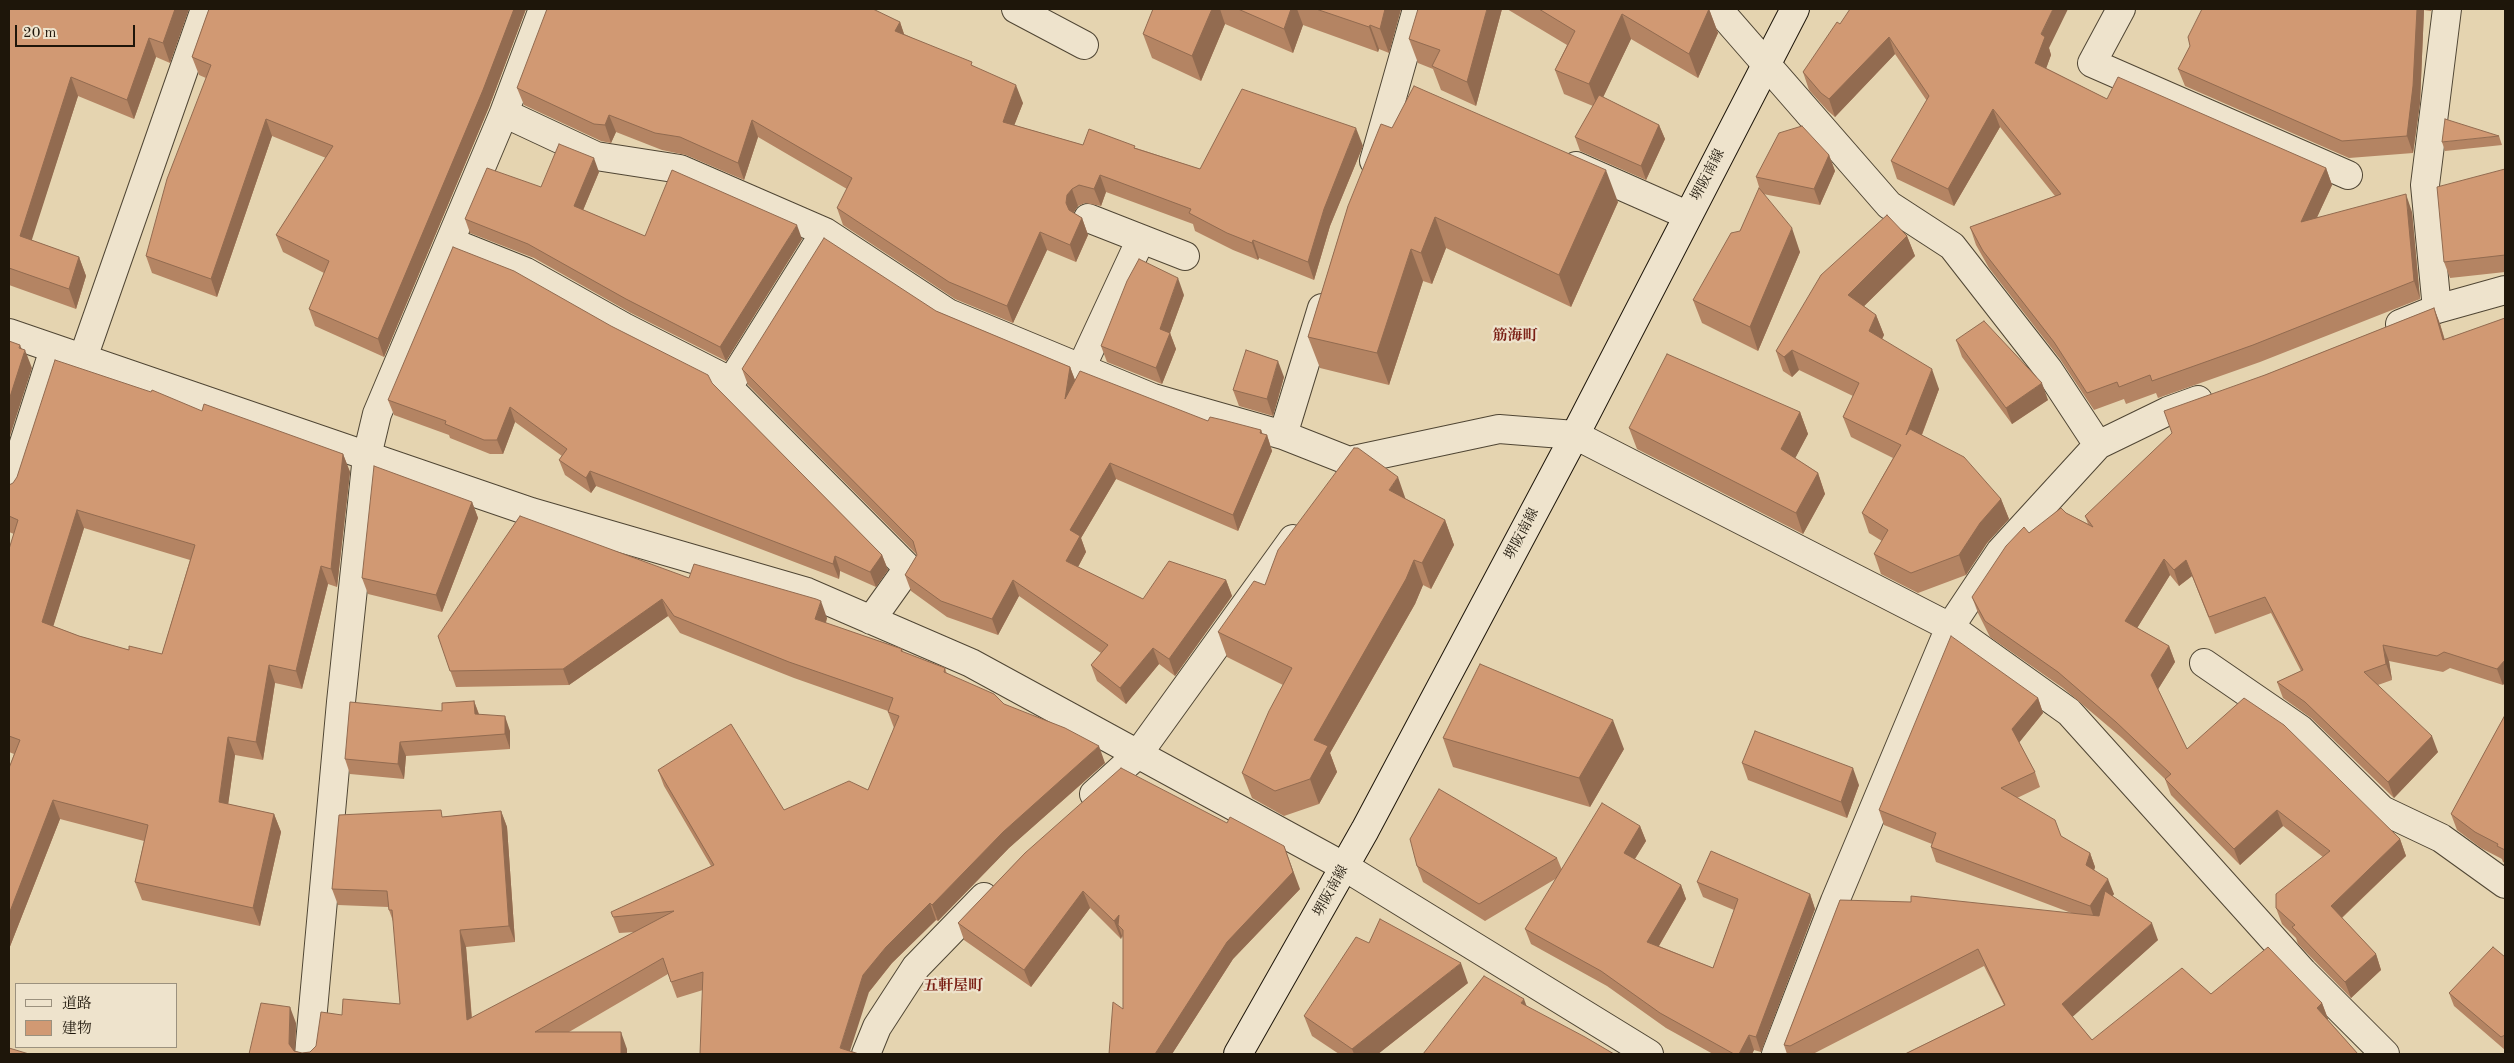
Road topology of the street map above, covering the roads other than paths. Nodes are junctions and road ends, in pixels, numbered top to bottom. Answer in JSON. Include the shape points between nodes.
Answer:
{"nodes":[{"id":1,"x":205,"y":9,"type":"edge"},
{"id":2,"x":543,"y":9,"type":"edge"},
{"id":3,"x":1016,"y":9,"type":"edge"},
{"id":4,"x":1417,"y":9,"type":"edge"},
{"id":5,"x":1718,"y":9,"type":"edge"},
{"id":6,"x":1795,"y":9,"type":"edge"},
{"id":7,"x":2121,"y":9,"type":"edge"},
{"id":8,"x":2447,"y":9,"type":"edge"},
{"id":9,"x":1084,"y":45,"type":"dead end"},
{"id":10,"x":1765,"y":64,"type":"junction"},
{"id":11,"x":504,"y":113,"type":"junction"},
{"id":12,"x":1551,"y":156,"type":"edge"},
{"id":13,"x":2348,"y":175,"type":"dead end"},
{"id":14,"x":1366,"y":181,"type":"edge"},
{"id":15,"x":1687,"y":215,"type":"junction"},
{"id":16,"x":1088,"y":218,"type":"dead end"},
{"id":17,"x":825,"y":232,"type":"junction"},
{"id":18,"x":1141,"y":239,"type":"junction"},
{"id":19,"x":451,"y":242,"type":"junction"},
{"id":20,"x":1185,"y":256,"type":"dead end"},
{"id":21,"x":1328,"y":287,"type":"edge"},
{"id":22,"x":2505,"y":290,"type":"edge"},
{"id":23,"x":2438,"y":309,"type":"junction"},
{"id":24,"x":9,"y":333,"type":"edge"},
{"id":25,"x":2374,"y":334,"type":"edge"},
{"id":26,"x":54,"y":349,"type":"junction"},
{"id":27,"x":83,"y":358,"type":"junction"},
{"id":28,"x":1081,"y":368,"type":"junction"},
{"id":29,"x":732,"y":382,"type":"junction"},
{"id":30,"x":2221,"y":392,"type":"edge"},
{"id":31,"x":1283,"y":435,"type":"junction"},
{"id":32,"x":1574,"y":435,"type":"junction"},
{"id":33,"x":2098,"y":445,"type":"junction"},
{"id":34,"x":367,"y":456,"type":"junction"},
{"id":35,"x":1349,"y":461,"type":"junction"},
{"id":36,"x":1332,"y":485,"type":"edge"},
{"id":37,"x":9,"y":490,"type":"edge"},
{"id":38,"x":1308,"y":517,"type":"edge"},
{"id":39,"x":872,"y":620,"type":"junction"},
{"id":40,"x":1950,"y":627,"type":"junction"},
{"id":41,"x":2204,"y":663,"type":"dead end"},
{"id":42,"x":1138,"y":754,"type":"junction"},
{"id":43,"x":1072,"y":813,"type":"edge"},
{"id":44,"x":1345,"y":867,"type":"junction"},
{"id":45,"x":1001,"y":879,"type":"edge"},
{"id":46,"x":2505,"y":884,"type":"edge"},
{"id":47,"x":309,"y":1054,"type":"edge"},
{"id":48,"x":866,"y":1054,"type":"edge"},
{"id":49,"x":1238,"y":1054,"type":"edge"},
{"id":50,"x":1649,"y":1054,"type":"edge"},
{"id":51,"x":1776,"y":1054,"type":"edge"},
{"id":52,"x":2385,"y":1054,"type":"edge"}],
"edges":[{"from":1,"to":27,"type":"street"},
{"from":2,"to":11,"type":"street"},
{"from":3,"to":9,"type":"street"},
{"from":4,"to":14,"type":"street","via":[[1405,92]]},
{"from":5,"to":10,"type":"street"},
{"from":6,"to":10,"type":"street","name":"堺阪南線"},
{"from":7,"to":13,"type":"street","via":[[2092,63]]},
{"from":8,"to":23,"type":"street","via":[[2425,185]]},
{"from":10,"to":15,"type":"street","name":"堺阪南線"},
{"from":10,"to":33,"type":"street","via":[[1889,206],[1952,246],[2048,369]]},
{"from":11,"to":17,"type":"street","via":[[596,156],[680,169]]},
{"from":11,"to":19,"type":"street"},
{"from":12,"to":15,"type":"street"},
{"from":15,"to":32,"type":"street","name":"堺阪南線"},
{"from":16,"to":18,"type":"street"},
{"from":17,"to":28,"type":"street","via":[[948,313]]},
{"from":17,"to":29,"type":"street"},
{"from":18,"to":20,"type":"street"},
{"from":18,"to":28,"type":"street"},
{"from":19,"to":29,"type":"street","via":[[526,272]]},
{"from":19,"to":34,"type":"street","via":[[377,414]]},
{"from":21,"to":31,"type":"street"},
{"from":22,"to":23,"type":"street"},
{"from":23,"to":25,"type":"street"},
{"from":24,"to":26,"type":"street"},
{"from":26,"to":27,"type":"street"},
{"from":26,"to":37,"type":"street"},
{"from":27,"to":34,"type":"street"},
{"from":28,"to":31,"type":"street","via":[[1153,398]]},
{"from":29,"to":39,"type":"street","via":[[728,387],[908,568]]},
{"from":30,"to":33,"type":"street","via":[[2168,410]]},
{"from":31,"to":35,"type":"street"},
{"from":32,"to":35,"type":"street","via":[[1499,429]]},
{"from":32,"to":40,"type":"street"},
{"from":32,"to":44,"type":"street","name":"堺阪南線"},
{"from":33,"to":40,"type":"street","via":[[2000,552]]},
{"from":34,"to":39,"type":"street","via":[[538,514],[807,592]]},
{"from":34,"to":47,"type":"street"},
{"from":35,"to":36,"type":"street"},
{"from":38,"to":42,"type":"street"},
{"from":39,"to":42,"type":"street","via":[[971,663]]},
{"from":40,"to":51,"type":"street","via":[[1835,902]]},
{"from":40,"to":52,"type":"street","via":[[2069,712],[2303,972]]},
{"from":41,"to":46,"type":"street","via":[[2300,729],[2382,810],[2441,838]]},
{"from":42,"to":43,"type":"street"},
{"from":42,"to":44,"type":"street"},
{"from":44,"to":49,"type":"street","name":"堺阪南線"},
{"from":44,"to":50,"type":"street"},
{"from":45,"to":48,"type":"street","via":[[916,967],[877,1027]]}]}
